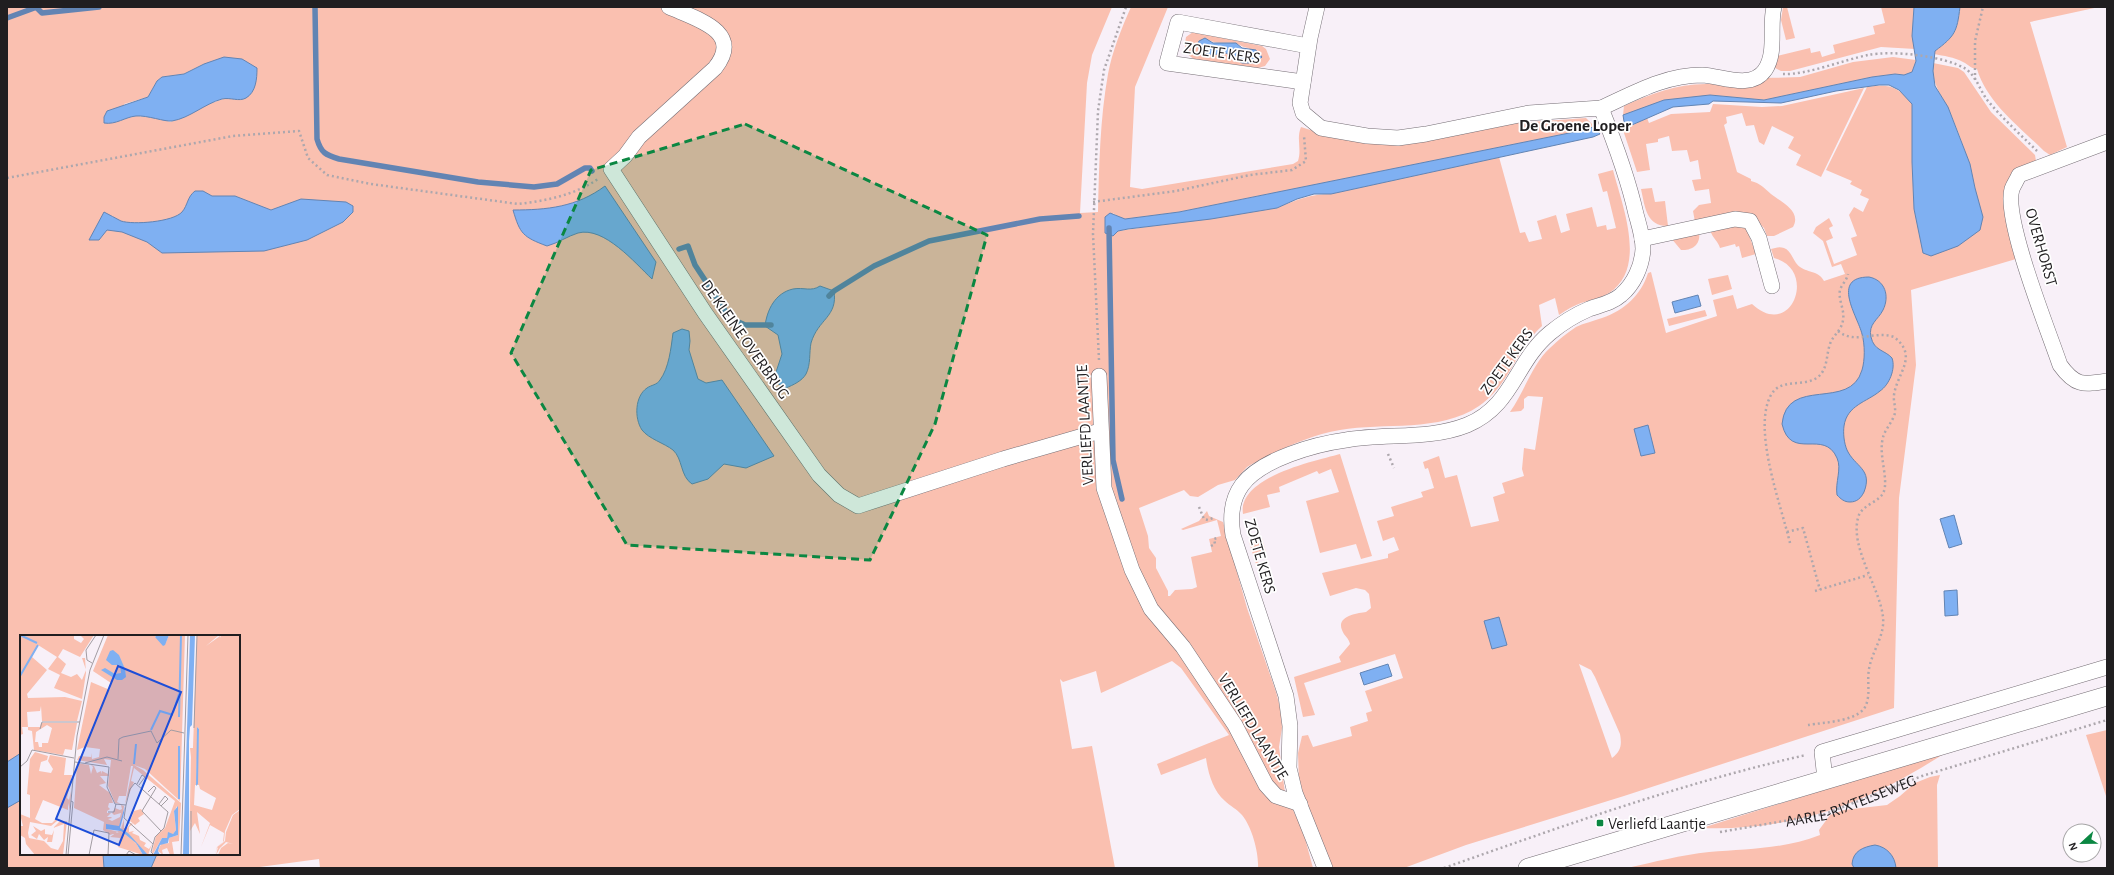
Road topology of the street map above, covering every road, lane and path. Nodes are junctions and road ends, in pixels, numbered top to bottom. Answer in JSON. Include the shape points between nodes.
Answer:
{"nodes":[{"id":1,"x":669,"y":7,"type":"edge"},
{"id":2,"x":1126,"y":7,"type":"edge"},
{"id":3,"x":1316,"y":7,"type":"edge"},
{"id":4,"x":1774,"y":7,"type":"edge"},
{"id":5,"x":1983,"y":7,"type":"edge"},
{"id":6,"x":1308,"y":46,"type":"junction"},
{"id":7,"x":1764,"y":70,"type":"junction"},
{"id":8,"x":1975,"y":80,"type":"junction"},
{"id":9,"x":1303,"y":82,"type":"junction"},
{"id":10,"x":1601,"y":108,"type":"junction"},
{"id":11,"x":1311,"y":121,"type":"junction"},
{"id":12,"x":2107,"y":142,"type":"edge"},
{"id":13,"x":2050,"y":164,"type":"junction"},
{"id":14,"x":611,"y":169,"type":"junction"},
{"id":15,"x":7,"y":178,"type":"edge"},
{"id":16,"x":1093,"y":202,"type":"junction"},
{"id":17,"x":1642,"y":239,"type":"junction"},
{"id":18,"x":1848,"y":274,"type":"dead end"},
{"id":19,"x":1772,"y":286,"type":"dead end"},
{"id":20,"x":1838,"y":331,"type":"junction"},
{"id":21,"x":1099,"y":376,"type":"joint"},
{"id":22,"x":2107,"y":381,"type":"edge"},
{"id":23,"x":1100,"y":431,"type":"junction"},
{"id":24,"x":1386,"y":446,"type":"dead end"},
{"id":25,"x":1394,"y":468,"type":"dead end"},
{"id":26,"x":1787,"y":532,"type":"junction"},
{"id":27,"x":1790,"y":543,"type":"dead end"},
{"id":28,"x":1868,"y":575,"type":"junction"},
{"id":29,"x":1820,"y":590,"type":"junction"},
{"id":30,"x":1815,"y":591,"type":"dead end"},
{"id":31,"x":2107,"y":667,"type":"edge"},
{"id":32,"x":2107,"y":696,"type":"edge"},
{"id":33,"x":2107,"y":720,"type":"edge"},
{"id":34,"x":1808,"y":725,"type":"dead end"},
{"id":35,"x":1822,"y":752,"type":"junction"},
{"id":36,"x":1825,"y":779,"type":"junction"},
{"id":37,"x":1300,"y":804,"type":"junction"},
{"id":38,"x":1718,"y":833,"type":"dead end"},
{"id":39,"x":1325,"y":868,"type":"edge"},
{"id":40,"x":1444,"y":868,"type":"edge"},
{"id":41,"x":1528,"y":868,"type":"edge"}],
"edges":[{"from":1,"to":14,"type":"street","via":[[712,26],[722,37],[722,59],[639,137]]},
{"from":2,"to":16,"type":"path","name":"VERLIEFD LAANTJE","via":[[1104,70],[1098,110]]},
{"from":3,"to":6,"type":"street"},
{"from":4,"to":7,"type":"street","via":[[1771,57]]},
{"from":5,"to":8,"type":"path","via":[[1975,41]]},
{"from":6,"to":9,"type":"street"},
{"from":6,"to":9,"type":"street","name":"ZOETE KERS","via":[[1178,22],[1167,63]]},
{"from":7,"to":8,"type":"path","via":[[1792,74],[1870,54],[1907,55],[1942,60],[1967,70]]},
{"from":7,"to":10,"type":"street","via":[[1749,81],[1687,75],[1671,78]]},
{"from":8,"to":13,"type":"path","via":[[1987,100]]},
{"from":9,"to":11,"type":"street","via":[[1300,103],[1303,114]]},
{"from":10,"to":11,"type":"street","via":[[1529,113],[1398,138],[1338,132],[1321,128]]},
{"from":10,"to":17,"type":"street","name":"ZOETE KERS","via":[[1628,181]]},
{"from":11,"to":16,"type":"path","via":[[1306,125],[1304,135],[1306,161],[1292,170],[1176,191]]},
{"from":12,"to":13,"type":"street","name":"OVERHORST"},
{"from":13,"to":22,"type":"street","name":"OVERHORST","via":[[2019,175],[2012,189],[2011,205],[2019,243],[2060,365],[2069,378],[2087,385]]},
{"from":14,"to":15,"type":"path","via":[[594,181],[565,194],[542,202],[518,204],[371,184],[327,174],[308,158],[299,132],[233,136]]},
{"from":14,"to":23,"type":"street","name":"DE KLEINE OVERBRUG","via":[[705,313],[819,475],[839,495],[858,506]]},
{"from":16,"to":21,"type":"path","name":"VERLIEFD LAANTJE"},
{"from":17,"to":19,"type":"street","via":[[1735,219],[1750,221],[1759,238]]},
{"from":17,"to":37,"type":"street","name":"ZOETE KERS","via":[[1639,267],[1625,291],[1611,301],[1567,320],[1549,334],[1532,353],[1501,402],[1480,418],[1439,433],[1346,440],[1326,444],[1278,460],[1253,474],[1242,485],[1232,509],[1233,535],[1286,696],[1290,726],[1289,768]]},
{"from":18,"to":20,"type":"path","via":[[1840,290],[1843,314]]},
{"from":20,"to":26,"type":"path","via":[[1830,342],[1826,364],[1818,377],[1782,385],[1771,395],[1766,410],[1763,427],[1765,445]]},
{"from":20,"to":28,"type":"path","via":[[1855,338],[1873,335],[1894,337],[1903,346],[1906,360],[1894,396],[1894,415],[1886,427],[1882,441],[1884,491],[1881,497],[1863,509],[1858,518],[1857,533]]},
{"from":21,"to":23,"type":"street","name":"VERLIEFD LAANTJE"},
{"from":23,"to":37,"type":"street","name":"VERLIEFD LAANTJE","via":[[1104,488],[1132,570],[1151,609],[1183,646],[1235,725],[1266,786],[1276,796]]},
{"from":24,"to":25,"type":"path"},
{"from":26,"to":27,"type":"path"},
{"from":26,"to":29,"type":"path","via":[[1803,528]]},
{"from":28,"to":29,"type":"path"},
{"from":28,"to":34,"type":"path","via":[[1882,607],[1883,629],[1870,661],[1868,702],[1865,708],[1840,721]]},
{"from":29,"to":30,"type":"path"},
{"from":31,"to":35,"type":"street"},
{"from":32,"to":36,"type":"street","name":"AARLE-RIXTELSEWEG"},
{"from":33,"to":38,"type":"path","name":"AARLE-RIXTELSEWEG","via":[[1922,776],[1824,814]]},
{"from":35,"to":36,"type":"street","name":"AARLE-RIXTELSEWEG"},
{"from":35,"to":40,"type":"path","via":[[1758,766],[1630,804]]},
{"from":36,"to":41,"type":"street","name":"AARLE-RIXTELSEWEG"},
{"from":37,"to":39,"type":"street","name":"ZOETE KERS"}]}
